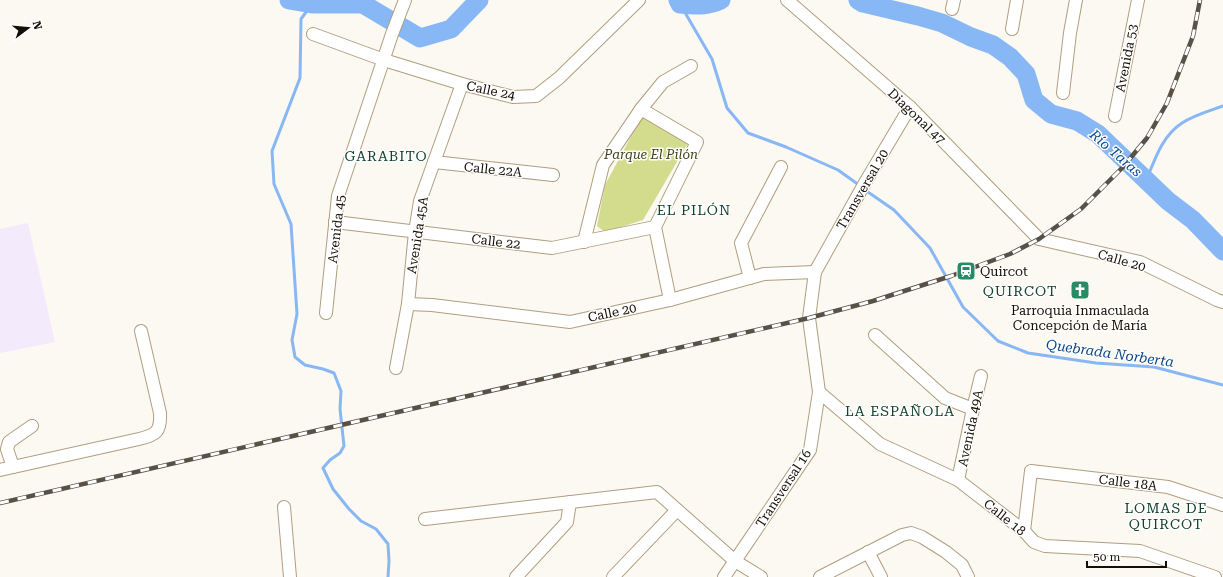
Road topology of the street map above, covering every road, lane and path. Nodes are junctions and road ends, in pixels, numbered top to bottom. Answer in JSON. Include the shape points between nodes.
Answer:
{"nodes":[{"id":1,"x":405,"y":0,"type":"edge"},
{"id":2,"x":639,"y":0,"type":"edge"},
{"id":3,"x":787,"y":0,"type":"edge"},
{"id":4,"x":1016,"y":0,"type":"edge"},
{"id":5,"x":1076,"y":0,"type":"edge"},
{"id":6,"x":1138,"y":0,"type":"edge"},
{"id":7,"x":1012,"y":29,"type":"dead end"},
{"id":8,"x":313,"y":34,"type":"dead end"},
{"id":9,"x":384,"y":60,"type":"junction"},
{"id":10,"x":692,"y":66,"type":"dead end"},
{"id":11,"x":462,"y":84,"type":"junction"},
{"id":12,"x":1063,"y":93,"type":"dead end"},
{"id":13,"x":910,"y":107,"type":"junction"},
{"id":14,"x":641,"y":109,"type":"junction"},
{"id":15,"x":1115,"y":116,"type":"dead end"},
{"id":16,"x":434,"y":162,"type":"junction"},
{"id":17,"x":781,"y":168,"type":"dead end"},
{"id":18,"x":553,"y":176,"type":"dead end"},
{"id":19,"x":335,"y":222,"type":"junction"},
{"id":20,"x":655,"y":227,"type":"junction"},
{"id":21,"x":415,"y":232,"type":"junction"},
{"id":22,"x":1039,"y":239,"type":"joint"},
{"id":23,"x":584,"y":242,"type":"junction"},
{"id":24,"x":815,"y":272,"type":"junction"},
{"id":25,"x":750,"y":278,"type":"junction"},
{"id":26,"x":670,"y":300,"type":"junction"},
{"id":27,"x":1223,"y":302,"type":"edge"},
{"id":28,"x":408,"y":304,"type":"junction"},
{"id":29,"x":326,"y":313,"type":"dead end"},
{"id":30,"x":141,"y":331,"type":"dead end"},
{"id":31,"x":875,"y":334,"type":"dead end"},
{"id":32,"x":396,"y":368,"type":"dead end"},
{"id":33,"x":981,"y":376,"type":"dead end"},
{"id":34,"x":819,"y":392,"type":"junction"},
{"id":35,"x":973,"y":409,"type":"junction"},
{"id":36,"x":32,"y":426,"type":"dead end"},
{"id":37,"x":13,"y":468,"type":"junction"},
{"id":38,"x":0,"y":470,"type":"edge"},
{"id":39,"x":958,"y":480,"type":"junction"},
{"id":40,"x":570,"y":502,"type":"junction"},
{"id":41,"x":1223,"y":505,"type":"edge"},
{"id":42,"x":284,"y":507,"type":"dead end"},
{"id":43,"x":677,"y":510,"type":"junction"},
{"id":44,"x":425,"y":518,"type":"dead end"},
{"id":45,"x":1024,"y":531,"type":"junction"},
{"id":46,"x":868,"y":552,"type":"junction"},
{"id":47,"x":735,"y":561,"type":"junction"},
{"id":48,"x":290,"y":577,"type":"edge"},
{"id":49,"x":516,"y":577,"type":"edge"},
{"id":50,"x":613,"y":577,"type":"edge"},
{"id":51,"x":724,"y":577,"type":"edge"},
{"id":52,"x":761,"y":577,"type":"edge"},
{"id":53,"x":820,"y":577,"type":"edge"},
{"id":54,"x":881,"y":577,"type":"edge"},
{"id":55,"x":968,"y":577,"type":"edge"},
{"id":56,"x":1215,"y":577,"type":"edge"}],
"edges":[{"from":1,"to":9,"type":"street","name":"Avenida 45"},
{"from":2,"to":11,"type":"street","name":"Calle 24","via":[[536,96],[513,97]]},
{"from":3,"to":13,"type":"street","name":"Diagonal 47"},
{"from":4,"to":7,"type":"street"},
{"from":5,"to":12,"type":"street"},
{"from":6,"to":15,"type":"street","name":"Avenida 53"},
{"from":8,"to":9,"type":"street","name":"Calle 24"},
{"from":9,"to":11,"type":"street","name":"Calle 24"},
{"from":9,"to":19,"type":"street","name":"Avenida 45","via":[[338,196]]},
{"from":10,"to":14,"type":"street","via":[[663,82]]},
{"from":11,"to":16,"type":"street","name":"Avenida 45A"},
{"from":13,"to":22,"type":"street","name":"Diagonal 47"},
{"from":13,"to":24,"type":"street","name":"Transversal 20"},
{"from":14,"to":20,"type":"street","via":[[697,142]]},
{"from":14,"to":23,"type":"street","via":[[603,165]]},
{"from":16,"to":18,"type":"street","name":"Calle 22A"},
{"from":16,"to":21,"type":"street","name":"Avenida 45A","via":[[420,201]]},
{"from":17,"to":25,"type":"street","via":[[741,243]]},
{"from":19,"to":21,"type":"street","name":"Calle 22"},
{"from":19,"to":29,"type":"street","name":"Avenida 45"},
{"from":20,"to":23,"type":"street","name":"Calle 22"},
{"from":20,"to":26,"type":"street"},
{"from":21,"to":23,"type":"street","name":"Calle 22","via":[[552,248]]},
{"from":21,"to":28,"type":"street","name":"Avenida 45A"},
{"from":22,"to":27,"type":"street","name":"Calle 20","via":[[1140,262]]},
{"from":24,"to":25,"type":"street","name":"Calle 20","via":[[764,274]]},
{"from":24,"to":34,"type":"street","name":"Transversal 16","via":[[809,318]]},
{"from":25,"to":26,"type":"street","name":"Calle 20"},
{"from":26,"to":28,"type":"street","name":"Calle 20","via":[[570,322]]},
{"from":28,"to":32,"type":"street","name":"Avenida 45A"},
{"from":30,"to":37,"type":"street","via":[[160,413],[157,433],[150,437]]},
{"from":31,"to":35,"type":"street","via":[[945,398]]},
{"from":33,"to":35,"type":"street","name":"Avenida 49A"},
{"from":34,"to":39,"type":"street","name":"Calle 18","via":[[880,444]]},
{"from":34,"to":47,"type":"street","name":"Transversal 16","via":[[810,450]]},
{"from":35,"to":39,"type":"street","name":"Avenida 49A"},
{"from":36,"to":37,"type":"street","via":[[10,442],[7,449]]},
{"from":37,"to":38,"type":"street"},
{"from":39,"to":45,"type":"street","name":"Calle 18"},
{"from":40,"to":43,"type":"street","via":[[657,492]]},
{"from":40,"to":44,"type":"street"},
{"from":40,"to":49,"type":"street","via":[[567,522]]},
{"from":41,"to":45,"type":"street","name":"Calle 18A","via":[[1168,487],[1031,471]]},
{"from":42,"to":48,"type":"street"},
{"from":43,"to":47,"type":"street"},
{"from":43,"to":50,"type":"street"},
{"from":45,"to":56,"type":"street","name":"Calle 18","via":[[1034,542],[1046,546],[1140,551]]},
{"from":46,"to":53,"type":"street"},
{"from":46,"to":54,"type":"street"},
{"from":46,"to":55,"type":"street","via":[[911,533],[946,552],[962,565]]},
{"from":47,"to":51,"type":"street","name":"Transversal 16"},
{"from":47,"to":52,"type":"street"}]}
